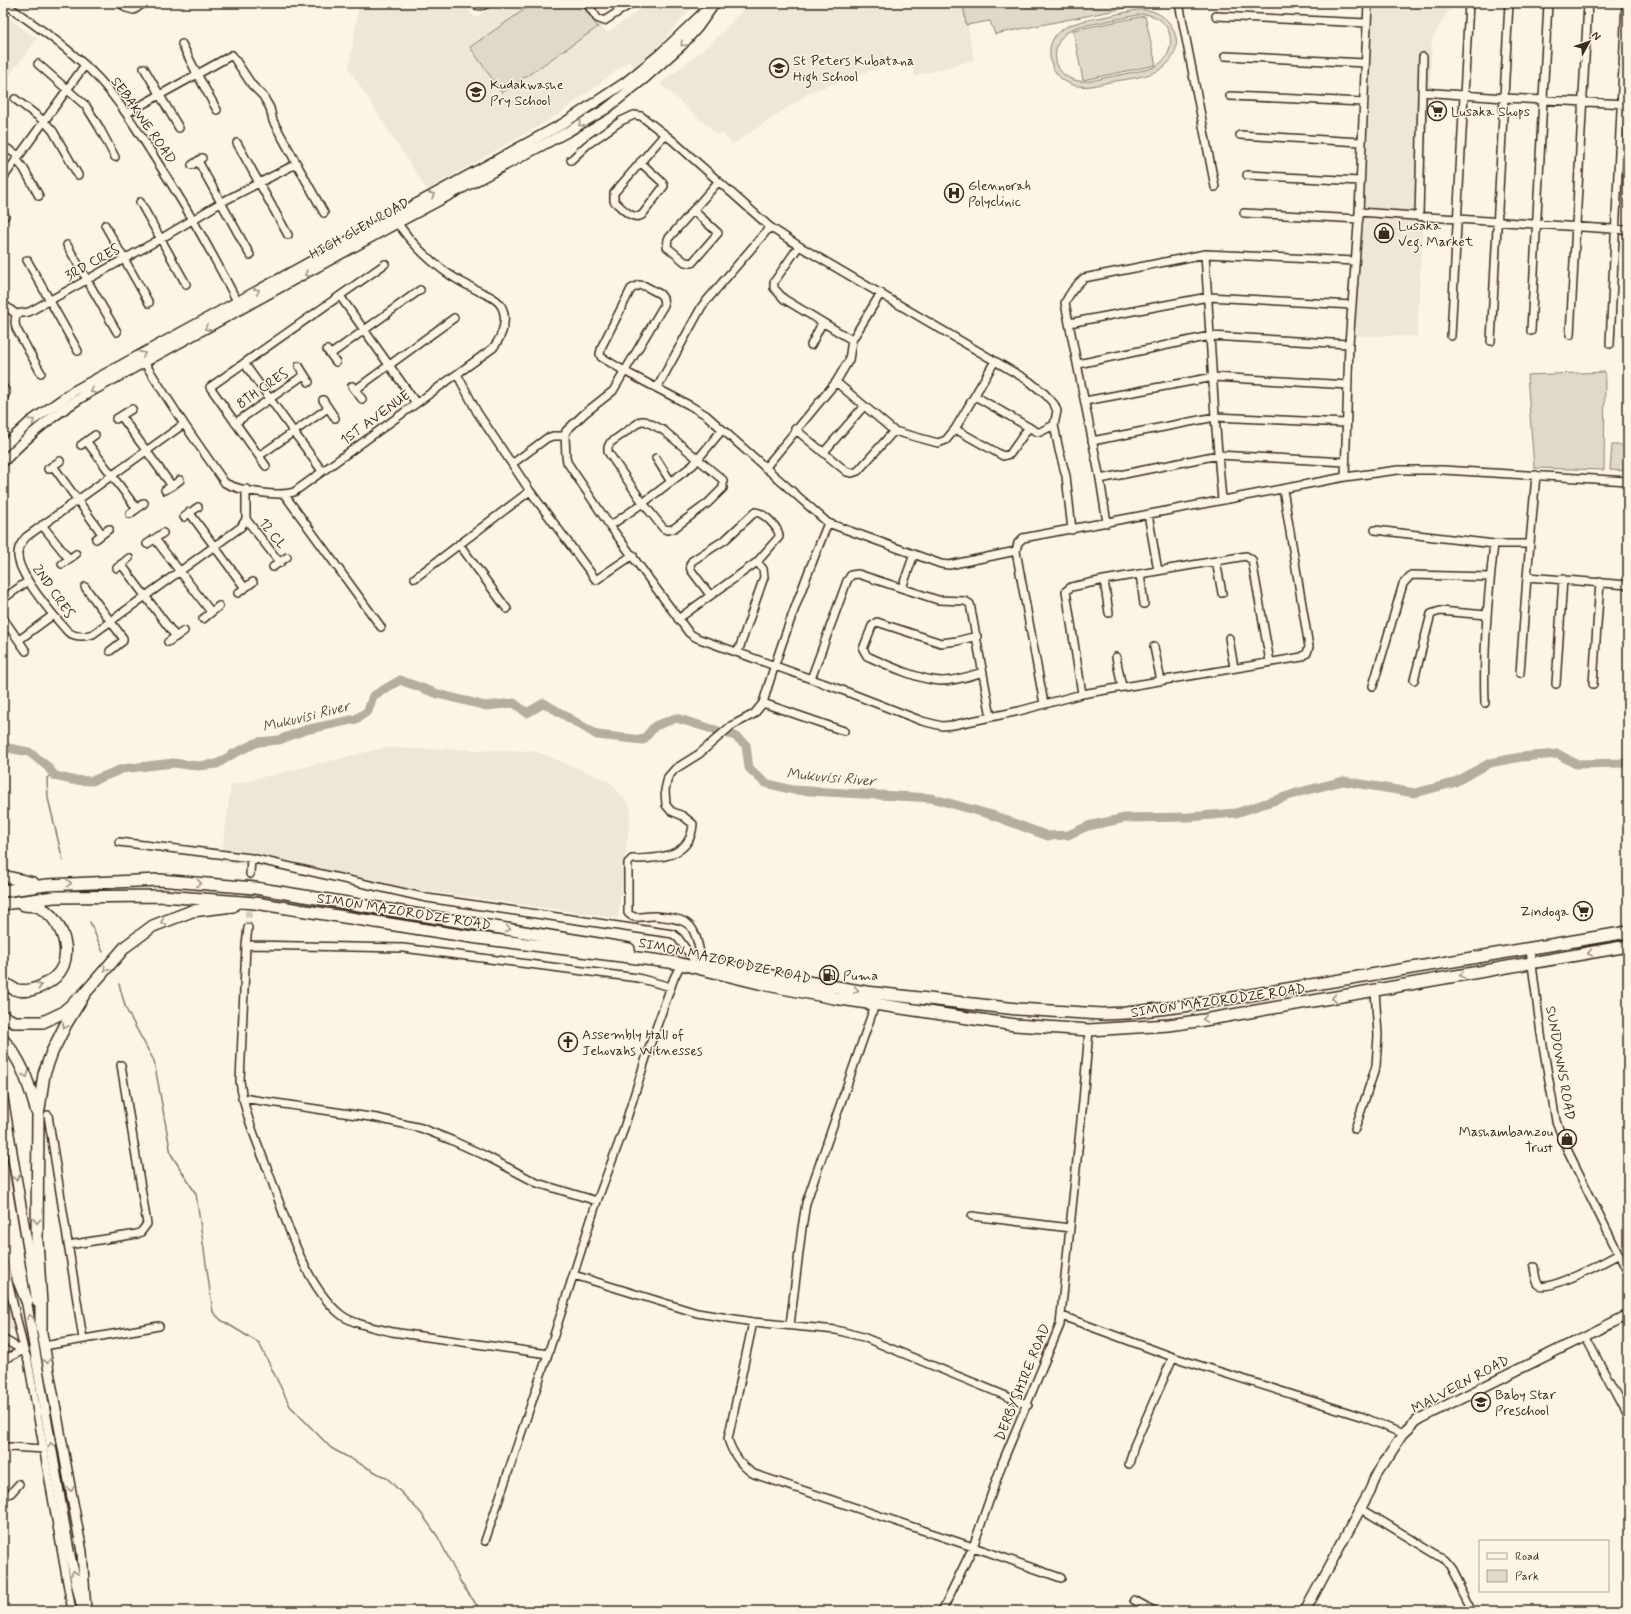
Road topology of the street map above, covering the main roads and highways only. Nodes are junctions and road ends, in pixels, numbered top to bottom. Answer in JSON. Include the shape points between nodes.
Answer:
{"nodes":[{"id":1,"x":715,"y":3,"type":"edge"},
{"id":2,"x":239,"y":305,"type":"junction"},
{"id":3,"x":3,"y":447,"type":"edge"},
{"id":4,"x":3,"y":462,"type":"edge"},
{"id":5,"x":3,"y":876,"type":"edge"},
{"id":6,"x":46,"y":885,"type":"junction"},
{"id":7,"x":3,"y":891,"type":"edge"},
{"id":8,"x":255,"y":903,"type":"junction"},
{"id":9,"x":6,"y":904,"type":"edge"},
{"id":10,"x":1628,"y":932,"type":"edge"},
{"id":11,"x":1628,"y":946,"type":"edge"},
{"id":12,"x":3,"y":982,"type":"edge"},
{"id":13,"x":85,"y":993,"type":"junction"},
{"id":14,"x":877,"y":999,"type":"junction"},
{"id":15,"x":3,"y":1016,"type":"edge"},
{"id":16,"x":4,"y":1041,"type":"edge"},
{"id":17,"x":3,"y":1098,"type":"edge"},
{"id":18,"x":43,"y":1116,"type":"junction"},
{"id":19,"x":3,"y":1164,"type":"edge"},
{"id":20,"x":3,"y":1220,"type":"edge"},
{"id":21,"x":27,"y":1301,"type":"junction"},
{"id":22,"x":1628,"y":1315,"type":"edge"},
{"id":23,"x":41,"y":1328,"type":"junction"},
{"id":24,"x":82,"y":1611,"type":"edge"},
{"id":25,"x":86,"y":1611,"type":"edge"},
{"id":26,"x":1305,"y":1611,"type":"edge"}],
"edges":[{"from":1,"to":2,"type":"main road","name":"HIGH GLEN ROAD","via":[[659,55],[600,100],[564,123],[395,220]]},
{"from":3,"to":2,"type":"main road","name":"HIGH GLEN ROAD","one_way":true,"via":[[30,422],[74,391]]},
{"from":2,"to":4,"type":"main road","name":"HIGH GLEN ROAD","one_way":true,"via":[[66,407],[40,426]]},
{"from":5,"to":6,"type":"highway"},
{"from":6,"to":7,"type":"highway","name":"SIMON MAZORODZE ROAD"},
{"from":6,"to":14,"type":"highway","name":"SIMON MAZORODZE ROAD","one_way":true,"via":[[159,880],[255,888],[698,960]]},
{"from":8,"to":9,"type":"highway","name":"SIMON MAZORODZE ROAD","via":[[163,896],[54,897]]},
{"from":8,"to":13,"type":"highway","one_way":true,"via":[[192,911],[153,926],[126,946]]},
{"from":8,"to":14,"type":"highway","name":"SIMON MAZORODZE ROAD","via":[[478,938],[681,964],[834,998]]},
{"from":12,"to":9,"type":"highway","one_way":true,"via":[[14,989],[27,990],[45,985],[63,966],[66,954],[64,940],[56,921],[39,907]]},
{"from":10,"to":14,"type":"highway","name":"SIMON MAZORODZE ROAD","via":[[1184,1006],[1126,1013],[1074,1013]]},
{"from":11,"to":14,"type":"highway","name":"SIMON MAZORODZE ROAD","one_way":true,"via":[[1169,1025],[1089,1030],[1015,1025]]},
{"from":13,"to":15,"type":"highway","via":[[62,1013],[43,1022],[14,1022]]},
{"from":13,"to":18,"type":"highway","one_way":true,"via":[[66,1024],[44,1074]]},
{"from":16,"to":18,"type":"highway","one_way":true,"via":[[20,1063]]},
{"from":17,"to":23,"type":"main road","one_way":true},
{"from":18,"to":23,"type":"highway","one_way":true,"via":[[37,1241]]},
{"from":19,"to":21,"type":"main road"},
{"from":20,"to":21,"type":"highway","via":[[16,1274]]},
{"from":24,"to":21,"type":"main road","one_way":true,"via":[[69,1551]]},
{"from":22,"to":26,"type":"main road","name":"MALVERN ROAD","via":[[1419,1418],[1403,1434],[1376,1477]]},
{"from":23,"to":25,"type":"main road","one_way":true,"via":[[82,1552]]}]}
